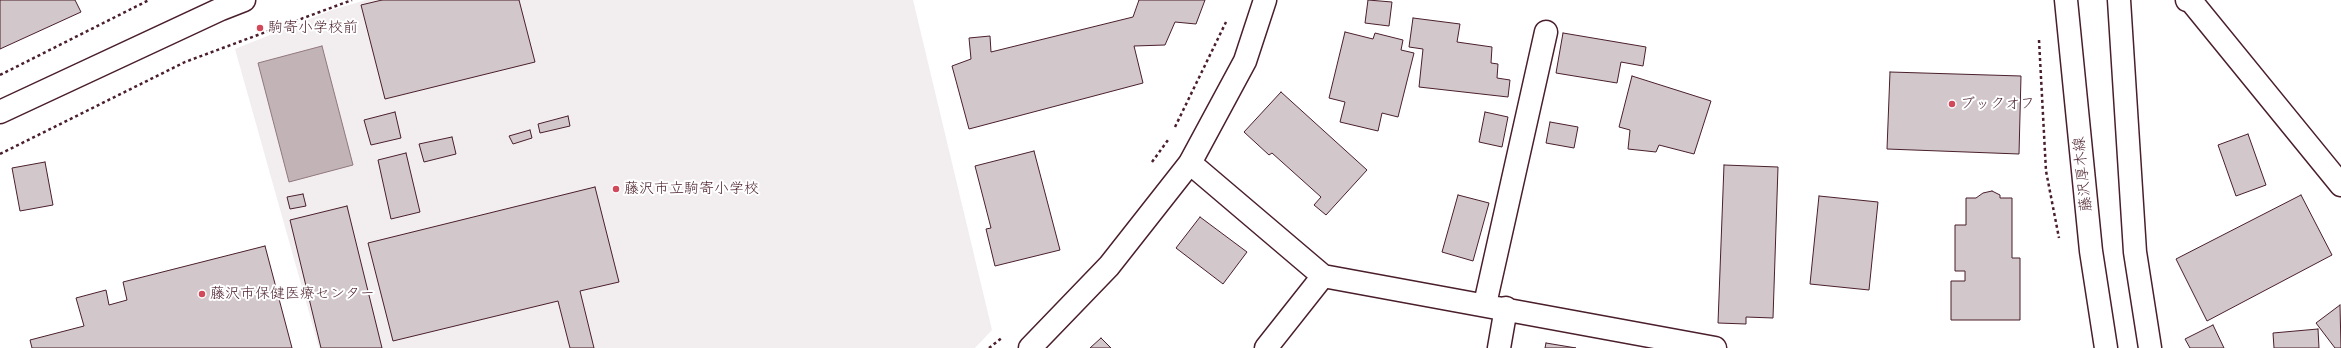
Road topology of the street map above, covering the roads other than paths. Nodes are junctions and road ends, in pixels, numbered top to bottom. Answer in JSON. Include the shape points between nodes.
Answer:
{"nodes":[{"id":1,"x":244,"y":0,"type":"edge"},
{"id":2,"x":1265,"y":0,"type":"edge"},
{"id":3,"x":2066,"y":0,"type":"edge"},
{"id":4,"x":2119,"y":0,"type":"edge"},
{"id":5,"x":2187,"y":0,"type":"edge"},
{"id":6,"x":1546,"y":32,"type":"dead end"},
{"id":7,"x":0,"y":112,"type":"edge"},
{"id":8,"x":1190,"y":164,"type":"junction"},
{"id":9,"x":2341,"y":185,"type":"edge"},
{"id":10,"x":1323,"y":276,"type":"junction"},
{"id":11,"x":1485,"y":304,"type":"junction"},
{"id":12,"x":1506,"y":308,"type":"junction"},
{"id":13,"x":1030,"y":348,"type":"edge"},
{"id":14,"x":1266,"y":348,"type":"edge"},
{"id":15,"x":1499,"y":348,"type":"edge"},
{"id":16,"x":1715,"y":348,"type":"edge"},
{"id":17,"x":2106,"y":348,"type":"edge"},
{"id":18,"x":2150,"y":348,"type":"edge"}],
"edges":[{"from":1,"to":7,"type":"street"},
{"from":2,"to":8,"type":"street","via":[[1245,61]]},
{"from":3,"to":17,"type":"street","name":"藤沢厚木線","via":[[2090,250]]},
{"from":4,"to":18,"type":"street","via":[[2135,252]]},
{"from":5,"to":9,"type":"street","via":[[2191,1]]},
{"from":6,"to":11,"type":"street"},
{"from":8,"to":10,"type":"street"},
{"from":8,"to":13,"type":"street","via":[[1109,266]]},
{"from":10,"to":11,"type":"street"},
{"from":10,"to":14,"type":"street"},
{"from":11,"to":12,"type":"street"},
{"from":12,"to":15,"type":"street"},
{"from":12,"to":16,"type":"street"}]}
